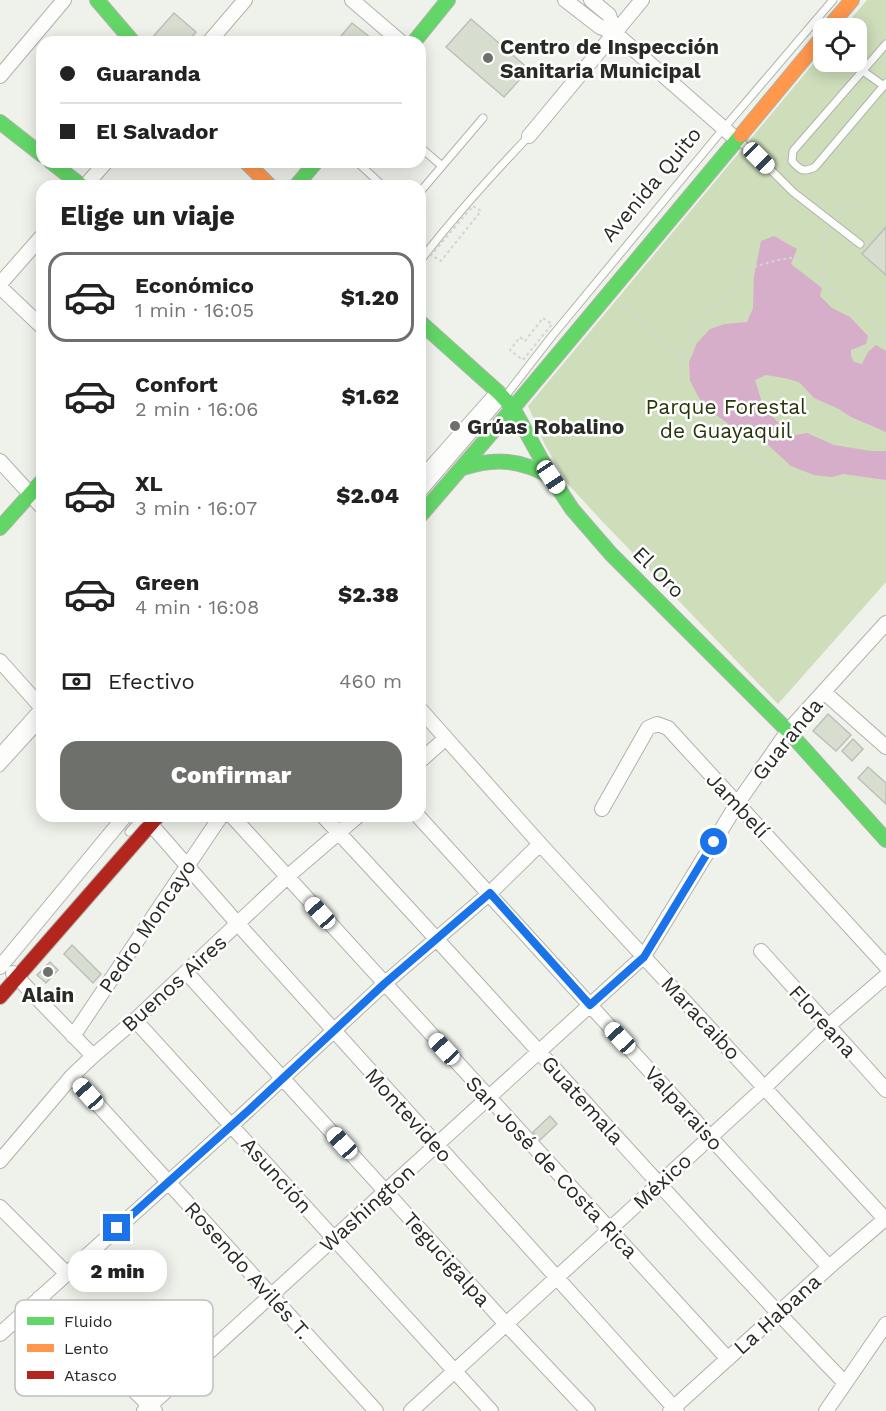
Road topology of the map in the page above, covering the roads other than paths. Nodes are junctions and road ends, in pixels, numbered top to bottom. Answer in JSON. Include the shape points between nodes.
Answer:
{"nodes":[{"id":1,"x":64,"y":0,"type":"edge"},
{"id":2,"x":97,"y":0,"type":"edge"},
{"id":3,"x":245,"y":0,"type":"edge"},
{"id":4,"x":352,"y":0,"type":"edge"},
{"id":5,"x":448,"y":0,"type":"edge"},
{"id":6,"x":565,"y":0,"type":"edge"},
{"id":7,"x":591,"y":0,"type":"edge"},
{"id":8,"x":642,"y":0,"type":"edge"},
{"id":9,"x":833,"y":0,"type":"edge"},
{"id":10,"x":852,"y":0,"type":"edge"},
{"id":11,"x":837,"y":18,"type":"edge"},
{"id":12,"x":615,"y":33,"type":"junction"},
{"id":13,"x":128,"y":36,"type":"edge"},
{"id":14,"x":214,"y":36,"type":"edge"},
{"id":15,"x":394,"y":36,"type":"edge"},
{"id":16,"x":419,"y":36,"type":"edge"},
{"id":17,"x":886,"y":44,"type":"edge"},
{"id":18,"x":813,"y":51,"type":"edge"},
{"id":19,"x":867,"y":66,"type":"edge"},
{"id":20,"x":862,"y":72,"type":"edge"},
{"id":21,"x":865,"y":72,"type":"edge"},
{"id":22,"x":0,"y":76,"type":"edge"},
{"id":23,"x":885,"y":84,"type":"edge"},
{"id":24,"x":483,"y":118,"type":"dead end"},
{"id":25,"x":0,"y":122,"type":"edge"},
{"id":26,"x":724,"y":128,"type":"junction"},
{"id":27,"x":529,"y":136,"type":"joint"},
{"id":28,"x":737,"y":140,"type":"junction"},
{"id":29,"x":36,"y":150,"type":"edge"},
{"id":30,"x":426,"y":152,"type":"edge"},
{"id":31,"x":442,"y":166,"type":"junction"},
{"id":32,"x":59,"y":168,"type":"edge"},
{"id":33,"x":100,"y":168,"type":"edge"},
{"id":34,"x":252,"y":168,"type":"edge"},
{"id":35,"x":311,"y":168,"type":"edge"},
{"id":36,"x":364,"y":168,"type":"edge"},
{"id":37,"x":75,"y":180,"type":"edge"},
{"id":38,"x":89,"y":180,"type":"edge"},
{"id":39,"x":264,"y":180,"type":"edge"},
{"id":40,"x":301,"y":180,"type":"edge"},
{"id":41,"x":376,"y":180,"type":"edge"},
{"id":42,"x":426,"y":185,"type":"edge"},
{"id":43,"x":36,"y":243,"type":"edge"},
{"id":44,"x":860,"y":244,"type":"dead end"},
{"id":45,"x":426,"y":253,"type":"edge"},
{"id":46,"x":0,"y":285,"type":"edge"},
{"id":47,"x":36,"y":321,"type":"edge"},
{"id":48,"x":426,"y":327,"type":"edge"},
{"id":49,"x":505,"y":399,"type":"junction"},
{"id":50,"x":0,"y":461,"type":"edge"},
{"id":51,"x":463,"y":468,"type":"junction"},
{"id":52,"x":426,"y":474,"type":"edge"},
{"id":53,"x":551,"y":477,"type":"junction"},
{"id":54,"x":36,"y":488,"type":"edge"},
{"id":55,"x":426,"y":489,"type":"edge"},
{"id":56,"x":30,"y":494,"type":"junction"},
{"id":57,"x":36,"y":500,"type":"edge"},
{"id":58,"x":426,"y":509,"type":"edge"},
{"id":59,"x":0,"y":528,"type":"edge"},
{"id":60,"x":886,"y":623,"type":"edge"},
{"id":61,"x":874,"y":637,"type":"junction"},
{"id":62,"x":886,"y":647,"type":"edge"},
{"id":63,"x":0,"y":661,"type":"edge"},
{"id":64,"x":825,"y":693,"type":"junction"},
{"id":65,"x":36,"y":701,"type":"edge"},
{"id":66,"x":36,"y":715,"type":"edge"},
{"id":67,"x":426,"y":716,"type":"edge"},
{"id":68,"x":36,"y":729,"type":"edge"},
{"id":69,"x":788,"y":731,"type":"junction"},
{"id":70,"x":446,"y":738,"type":"junction"},
{"id":71,"x":886,"y":747,"type":"edge"},
{"id":72,"x":0,"y":756,"type":"edge"},
{"id":73,"x":426,"y":756,"type":"edge"},
{"id":74,"x":0,"y":768,"type":"edge"},
{"id":75,"x":737,"y":804,"type":"junction"},
{"id":76,"x":602,"y":809,"type":"dead end"},
{"id":77,"x":120,"y":822,"type":"edge"},
{"id":78,"x":144,"y":822,"type":"edge"},
{"id":79,"x":145,"y":822,"type":"edge"},
{"id":80,"x":152,"y":822,"type":"edge"},
{"id":81,"x":216,"y":822,"type":"edge"},
{"id":82,"x":237,"y":822,"type":"edge"},
{"id":83,"x":329,"y":822,"type":"edge"},
{"id":84,"x":351,"y":822,"type":"edge"},
{"id":85,"x":424,"y":822,"type":"edge"},
{"id":86,"x":339,"y":832,"type":"junction"},
{"id":87,"x":886,"y":839,"type":"edge"},
{"id":88,"x":122,"y":841,"type":"dead end"},
{"id":89,"x":540,"y":844,"type":"junction"},
{"id":90,"x":187,"y":866,"type":"junction"},
{"id":91,"x":287,"y":877,"type":"junction"},
{"id":92,"x":490,"y":893,"type":"junction"},
{"id":93,"x":238,"y":924,"type":"junction"},
{"id":94,"x":437,"y":939,"type":"junction"},
{"id":95,"x":761,"y":951,"type":"dead end"},
{"id":96,"x":644,"y":957,"type":"junction"},
{"id":97,"x":886,"y":966,"type":"edge"},
{"id":98,"x":8,"y":968,"type":"edge"},
{"id":99,"x":186,"y":972,"type":"junction"},
{"id":100,"x":886,"y":976,"type":"edge"},
{"id":101,"x":384,"y":984,"type":"junction"},
{"id":102,"x":0,"y":998,"type":"edge"},
{"id":103,"x":590,"y":1005,"type":"junction"},
{"id":104,"x":135,"y":1020,"type":"junction"},
{"id":105,"x":827,"y":1027,"type":"junction"},
{"id":106,"x":334,"y":1031,"type":"junction"},
{"id":107,"x":73,"y":1036,"type":"junction"},
{"id":108,"x":539,"y":1052,"type":"junction"},
{"id":109,"x":93,"y":1056,"type":"junction"},
{"id":110,"x":72,"y":1076,"type":"junction"},
{"id":111,"x":283,"y":1079,"type":"junction"},
{"id":112,"x":765,"y":1087,"type":"junction"},
{"id":113,"x":886,"y":1090,"type":"edge"},
{"id":114,"x":488,"y":1098,"type":"junction"},
{"id":115,"x":232,"y":1125,"type":"junction"},
{"id":116,"x":710,"y":1137,"type":"junction"},
{"id":117,"x":436,"y":1145,"type":"junction"},
{"id":118,"x":0,"y":1161,"type":"edge"},
{"id":119,"x":168,"y":1182,"type":"junction"},
{"id":120,"x":659,"y":1184,"type":"junction"},
{"id":121,"x":386,"y":1191,"type":"junction"},
{"id":122,"x":0,"y":1207,"type":"edge"},
{"id":123,"x":886,"y":1220,"type":"edge"},
{"id":124,"x":609,"y":1229,"type":"junction"},
{"id":125,"x":334,"y":1239,"type":"junction"},
{"id":126,"x":830,"y":1267,"type":"junction"},
{"id":127,"x":67,"y":1274,"type":"junction"},
{"id":128,"x":556,"y":1277,"type":"junction"},
{"id":129,"x":271,"y":1296,"type":"junction"},
{"id":130,"x":39,"y":1298,"type":"edge"},
{"id":131,"x":778,"y":1314,"type":"junction"},
{"id":132,"x":15,"y":1320,"type":"edge"},
{"id":133,"x":506,"y":1324,"type":"junction"},
{"id":134,"x":886,"y":1324,"type":"edge"},
{"id":135,"x":0,"y":1334,"type":"edge"},
{"id":136,"x":213,"y":1350,"type":"edge"},
{"id":137,"x":728,"y":1359,"type":"junction"},
{"id":138,"x":454,"y":1371,"type":"junction"},
{"id":139,"x":845,"y":1383,"type":"junction"},
{"id":140,"x":137,"y":1396,"type":"edge"},
{"id":141,"x":164,"y":1396,"type":"edge"},
{"id":142,"x":150,"y":1409,"type":"edge"},
{"id":143,"x":674,"y":1410,"type":"edge"},
{"id":144,"x":376,"y":1411,"type":"edge"},
{"id":145,"x":411,"y":1411,"type":"edge"},
{"id":146,"x":491,"y":1411,"type":"edge"},
{"id":147,"x":588,"y":1411,"type":"edge"},
{"id":148,"x":826,"y":1411,"type":"edge"}],
"edges":[{"from":1,"to":22,"type":"street"},
{"from":2,"to":13,"type":"main road"},
{"from":3,"to":14,"type":"street"},
{"from":4,"to":15,"type":"street"},
{"from":5,"to":16,"type":"main road"},
{"from":6,"to":12,"type":"street","via":[[600,27]]},
{"from":7,"to":12,"type":"street","via":[[609,15]]},
{"from":8,"to":12,"type":"street"},
{"from":9,"to":26,"type":"lane","name":"Avenida Quito"},
{"from":10,"to":11,"type":"main road"},
{"from":12,"to":26,"type":"street"},
{"from":12,"to":27,"type":"street"},
{"from":17,"to":19,"type":"lane"},
{"from":18,"to":28,"type":"main road","name":"Avenida Quito"},
{"from":20,"to":23,"type":"lane","via":[[793,151],[792,161],[799,169],[815,167]]},
{"from":21,"to":23,"type":"lane"},
{"from":24,"to":31,"type":"lane"},
{"from":25,"to":29,"type":"main road"},
{"from":26,"to":28,"type":"street"},
{"from":26,"to":49,"type":"lane","name":"Avenida Quito","via":[[552,336]]},
{"from":27,"to":45,"type":"lane","via":[[472,196]]},
{"from":28,"to":44,"type":"lane","via":[[793,192]]},
{"from":28,"to":49,"type":"main road","name":"Avenida Quito"},
{"from":30,"to":31,"type":"lane"},
{"from":31,"to":42,"type":"lane"},
{"from":32,"to":37,"type":"main road"},
{"from":33,"to":38,"type":"street"},
{"from":34,"to":39,"type":"main road"},
{"from":35,"to":40,"type":"main road"},
{"from":36,"to":41,"type":"lane"},
{"from":43,"to":46,"type":"street"},
{"from":46,"to":47,"type":"street"},
{"from":48,"to":49,"type":"main road","name":"El Oro"},
{"from":49,"to":51,"type":"main road"},
{"from":49,"to":52,"type":"street"},
{"from":49,"to":53,"type":"main road","name":"El Oro"},
{"from":49,"to":55,"type":"lane"},
{"from":50,"to":56,"type":"street"},
{"from":51,"to":53,"type":"main road","via":[[508,461]]},
{"from":51,"to":58,"type":"main road"},
{"from":53,"to":69,"type":"main road","name":"El Oro","via":[[572,509],[612,554]]},
{"from":54,"to":56,"type":"main road"},
{"from":56,"to":57,"type":"street"},
{"from":56,"to":59,"type":"main road"},
{"from":60,"to":61,"type":"street","name":"Guaranda"},
{"from":61,"to":62,"type":"street"},
{"from":61,"to":64,"type":"street","name":"Guaranda"},
{"from":63,"to":65,"type":"street"},
{"from":64,"to":69,"type":"street","name":"Guaranda"},
{"from":64,"to":71,"type":"street"},
{"from":66,"to":72,"type":"street"},
{"from":67,"to":70,"type":"street","name":"Maracaibo"},
{"from":68,"to":74,"type":"lane"},
{"from":69,"to":75,"type":"street","name":"Guaranda"},
{"from":69,"to":87,"type":"main road","name":"El Oro"},
{"from":70,"to":73,"type":"street"},
{"from":70,"to":89,"type":"street","name":"Maracaibo"},
{"from":75,"to":76,"type":"street","name":"Jambelí","via":[[668,728],[657,724],[648,728]]},
{"from":75,"to":96,"type":"street","name":"Guaranda"},
{"from":75,"to":97,"type":"street","name":"Jambelí"},
{"from":77,"to":98,"type":"street"},
{"from":78,"to":88,"type":"lane"},
{"from":79,"to":98,"type":"main road"},
{"from":80,"to":90,"type":"street","name":"Montevideo"},
{"from":81,"to":90,"type":"street","name":"Pedro Moncayo"},
{"from":82,"to":91,"type":"street","name":"San José de Costa Rica"},
{"from":83,"to":86,"type":"street","name":"Guatemala"},
{"from":84,"to":86,"type":"street","name":"Buenos Aires"},
{"from":85,"to":92,"type":"street","name":"Valparaiso"},
{"from":86,"to":91,"type":"street","name":"Buenos Aires"},
{"from":86,"to":94,"type":"street","name":"Guatemala"},
{"from":89,"to":92,"type":"street"},
{"from":89,"to":96,"type":"street","name":"Maracaibo"},
{"from":90,"to":93,"type":"street","name":"Montevideo"},
{"from":90,"to":107,"type":"street","name":"Pedro Moncayo"},
{"from":91,"to":93,"type":"street","name":"Buenos Aires"},
{"from":91,"to":101,"type":"street","name":"San José de Costa Rica"},
{"from":92,"to":94,"type":"street"},
{"from":92,"to":103,"type":"street","name":"Valparaiso"},
{"from":93,"to":99,"type":"street","name":"Buenos Aires"},
{"from":93,"to":106,"type":"street","name":"Montevideo"},
{"from":94,"to":101,"type":"street"},
{"from":94,"to":108,"type":"street","name":"Guatemala"},
{"from":95,"to":105,"type":"street","name":"Floreana"},
{"from":96,"to":103,"type":"street","name":"Washington"},
{"from":96,"to":112,"type":"street","name":"Maracaibo"},
{"from":98,"to":102,"type":"main road"},
{"from":98,"to":107,"type":"street"},
{"from":99,"to":104,"type":"street","name":"Buenos Aires"},
{"from":99,"to":111,"type":"street","name":"Tegucigalpa"},
{"from":100,"to":105,"type":"street","name":"México"},
{"from":101,"to":106,"type":"street"},
{"from":101,"to":114,"type":"street","name":"San José de Costa Rica"},
{"from":103,"to":108,"type":"street","name":"Washington"},
{"from":103,"to":116,"type":"street","name":"Valparaiso"},
{"from":104,"to":109,"type":"street","name":"Buenos Aires"},
{"from":104,"to":115,"type":"street","name":"Asunción"},
{"from":105,"to":112,"type":"street","name":"México"},
{"from":105,"to":113,"type":"street","name":"Floreana"},
{"from":106,"to":111,"type":"street"},
{"from":106,"to":117,"type":"street","name":"Montevideo"},
{"from":107,"to":109,"type":"street"},
{"from":108,"to":114,"type":"street","name":"Washington"},
{"from":108,"to":120,"type":"street","name":"Guatemala"},
{"from":109,"to":110,"type":"street","name":"Buenos Aires"},
{"from":110,"to":118,"type":"street","name":"Buenos Aires"},
{"from":110,"to":119,"type":"street","name":"Rosendo Avilés T."},
{"from":111,"to":115,"type":"street"},
{"from":111,"to":121,"type":"street","name":"Tegucigalpa"},
{"from":112,"to":116,"type":"street","name":"México"},
{"from":112,"to":123,"type":"street","name":"Maracaibo"},
{"from":114,"to":117,"type":"street","name":"Washington"},
{"from":114,"to":124,"type":"street","name":"San José de Costa Rica"},
{"from":115,"to":119,"type":"street"},
{"from":115,"to":125,"type":"street","name":"Asunción"},
{"from":116,"to":120,"type":"street","name":"México"},
{"from":116,"to":126,"type":"street","name":"Valparaiso"},
{"from":117,"to":121,"type":"street","name":"Washington"},
{"from":117,"to":128,"type":"street","name":"Montevideo"},
{"from":119,"to":127,"type":"street"},
{"from":119,"to":129,"type":"street","name":"Rosendo Avilés T."},
{"from":120,"to":124,"type":"street","name":"México"},
{"from":120,"to":131,"type":"street","name":"Guatemala"},
{"from":121,"to":125,"type":"street","name":"Washington"},
{"from":121,"to":133,"type":"street","name":"Tegucigalpa"},
{"from":122,"to":127,"type":"street"},
{"from":123,"to":126,"type":"street","name":"La Habana"},
{"from":124,"to":128,"type":"street","name":"México"},
{"from":124,"to":137,"type":"street","name":"San José de Costa Rica"},
{"from":125,"to":129,"type":"street","name":"Washington"},
{"from":125,"to":138,"type":"street","name":"Asunción"},
{"from":126,"to":131,"type":"street","name":"La Habana"},
{"from":127,"to":130,"type":"street"},
{"from":128,"to":133,"type":"street","name":"México"},
{"from":128,"to":143,"type":"street","name":"Montevideo"},
{"from":129,"to":136,"type":"street","name":"Washington"},
{"from":129,"to":144,"type":"street","name":"Rosendo Avilés T."},
{"from":131,"to":137,"type":"street","name":"La Habana"},
{"from":131,"to":139,"type":"street","name":"Guatemala"},
{"from":132,"to":135,"type":"street"},
{"from":133,"to":138,"type":"street","name":"México"},
{"from":133,"to":147,"type":"street","name":"Tegucigalpa"},
{"from":134,"to":139,"type":"street"},
{"from":137,"to":143,"type":"street","name":"La Habana"},
{"from":138,"to":145,"type":"street","name":"México"},
{"from":138,"to":146,"type":"street","name":"Asunción"},
{"from":139,"to":148,"type":"street"},
{"from":140,"to":142,"type":"street"},
{"from":141,"to":142,"type":"street","name":"Washington"}]}
